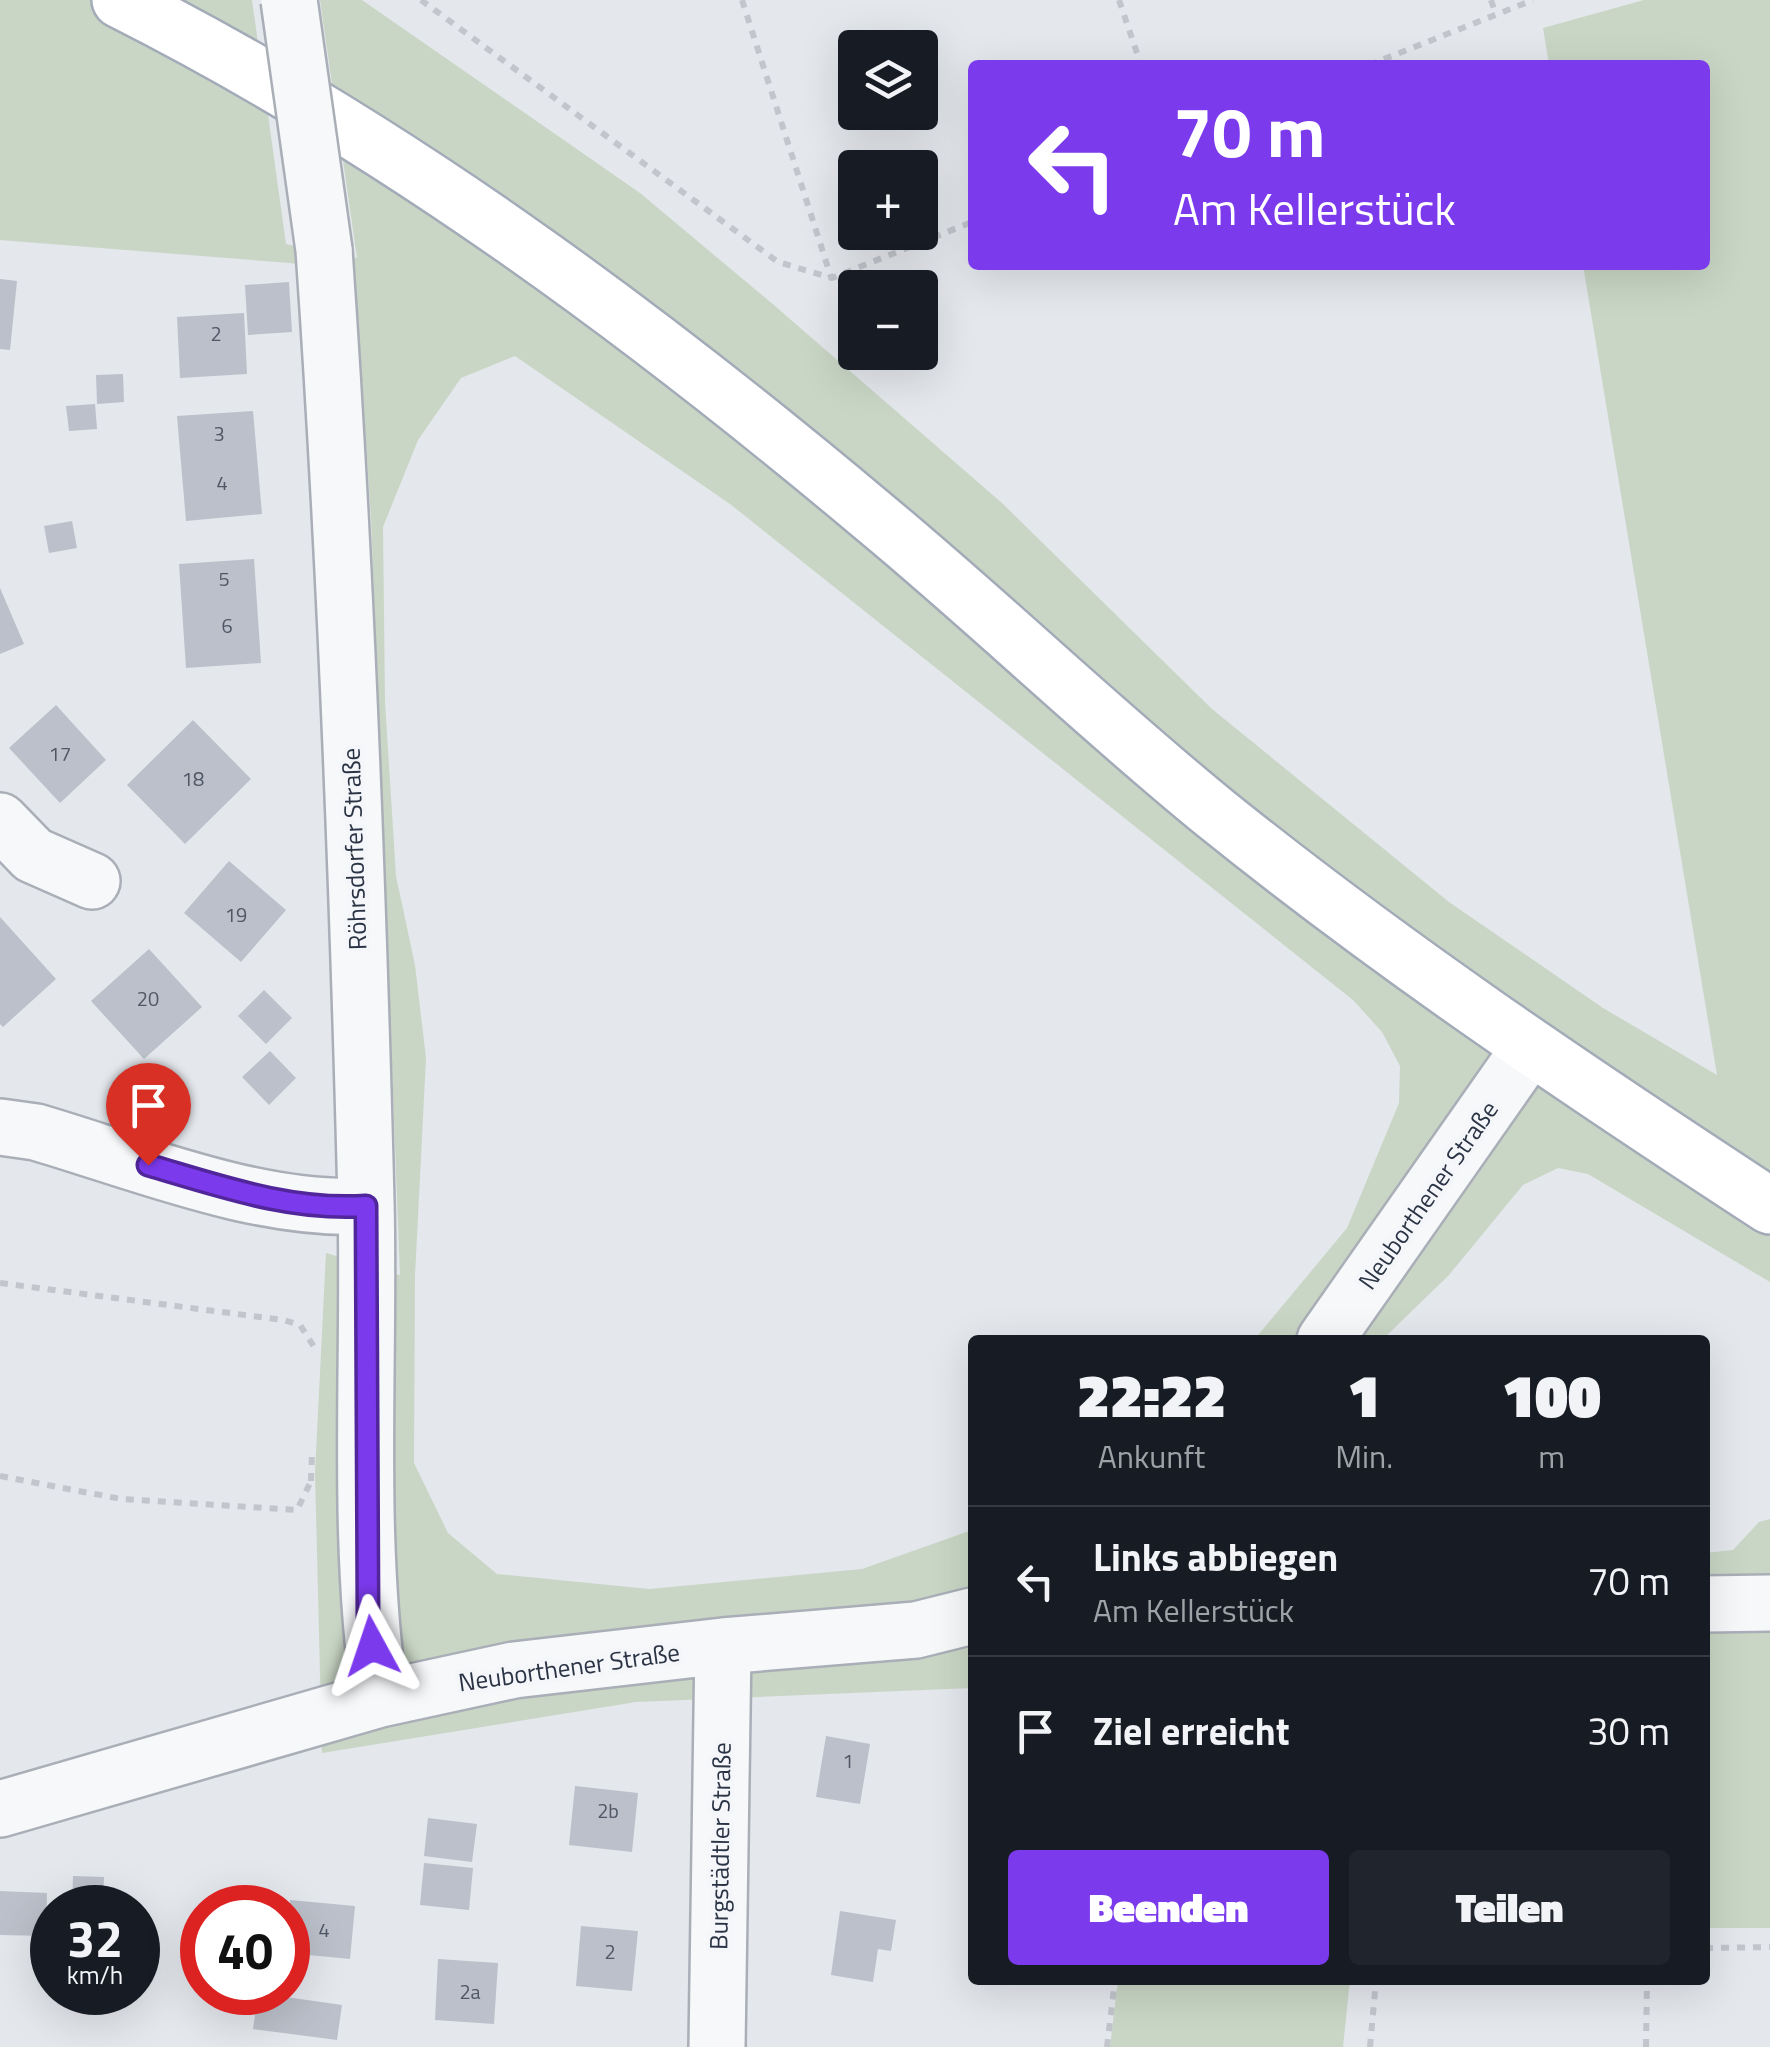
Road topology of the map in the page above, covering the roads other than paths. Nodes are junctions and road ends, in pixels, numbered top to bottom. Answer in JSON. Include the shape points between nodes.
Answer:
{"nodes":[{"id":1,"x":120,"y":0,"type":"edge"},
{"id":2,"x":289,"y":0,"type":"edge"},
{"id":3,"x":0,"y":820,"type":"edge"},
{"id":4,"x":92,"y":881,"type":"dead end"},
{"id":5,"x":1529,"y":1049,"type":"junction"},
{"id":6,"x":0,"y":1127,"type":"edge"},
{"id":7,"x":366,"y":1206,"type":"junction"},
{"id":8,"x":1770,"y":1206,"type":"edge"},
{"id":9,"x":1329,"y":1335,"type":"edge"},
{"id":10,"x":1770,"y":1603,"type":"edge"},
{"id":11,"x":1710,"y":1604,"type":"edge"},
{"id":12,"x":968,"y":1617,"type":"edge"},
{"id":13,"x":723,"y":1646,"type":"junction"},
{"id":14,"x":380,"y":1700,"type":"junction"},
{"id":15,"x":0,"y":1808,"type":"edge"},
{"id":16,"x":717,"y":2047,"type":"edge"}],
"edges":[{"from":1,"to":5,"type":"main road","via":[[419,172],[670,352],[874,516],[1216,814]]},
{"from":2,"to":7,"type":"street","name":"Röhrsdorfer Straße","bridge":true,"via":[[324,250]]},
{"from":3,"to":4,"type":"street","via":[[34,854]]},
{"from":5,"to":8,"type":"main road"},
{"from":5,"to":9,"type":"street","name":"Neuborthener Straße"},
{"from":6,"to":7,"type":"street","via":[[260,1198],[321,1209]]},
{"from":7,"to":14,"type":"street","name":"Röhrsdorfer Straße","via":[[368,1619]]},
{"from":10,"to":11,"type":"street"},
{"from":12,"to":13,"type":"street","name":"Neuborthener Straße","via":[[916,1630]]},
{"from":13,"to":14,"type":"street","name":"Neuborthener Straße","via":[[514,1670]]},
{"from":13,"to":16,"type":"street","name":"Burgstädtler Straße"},
{"from":14,"to":15,"type":"street","name":"Neuborthener Straße"}]}
